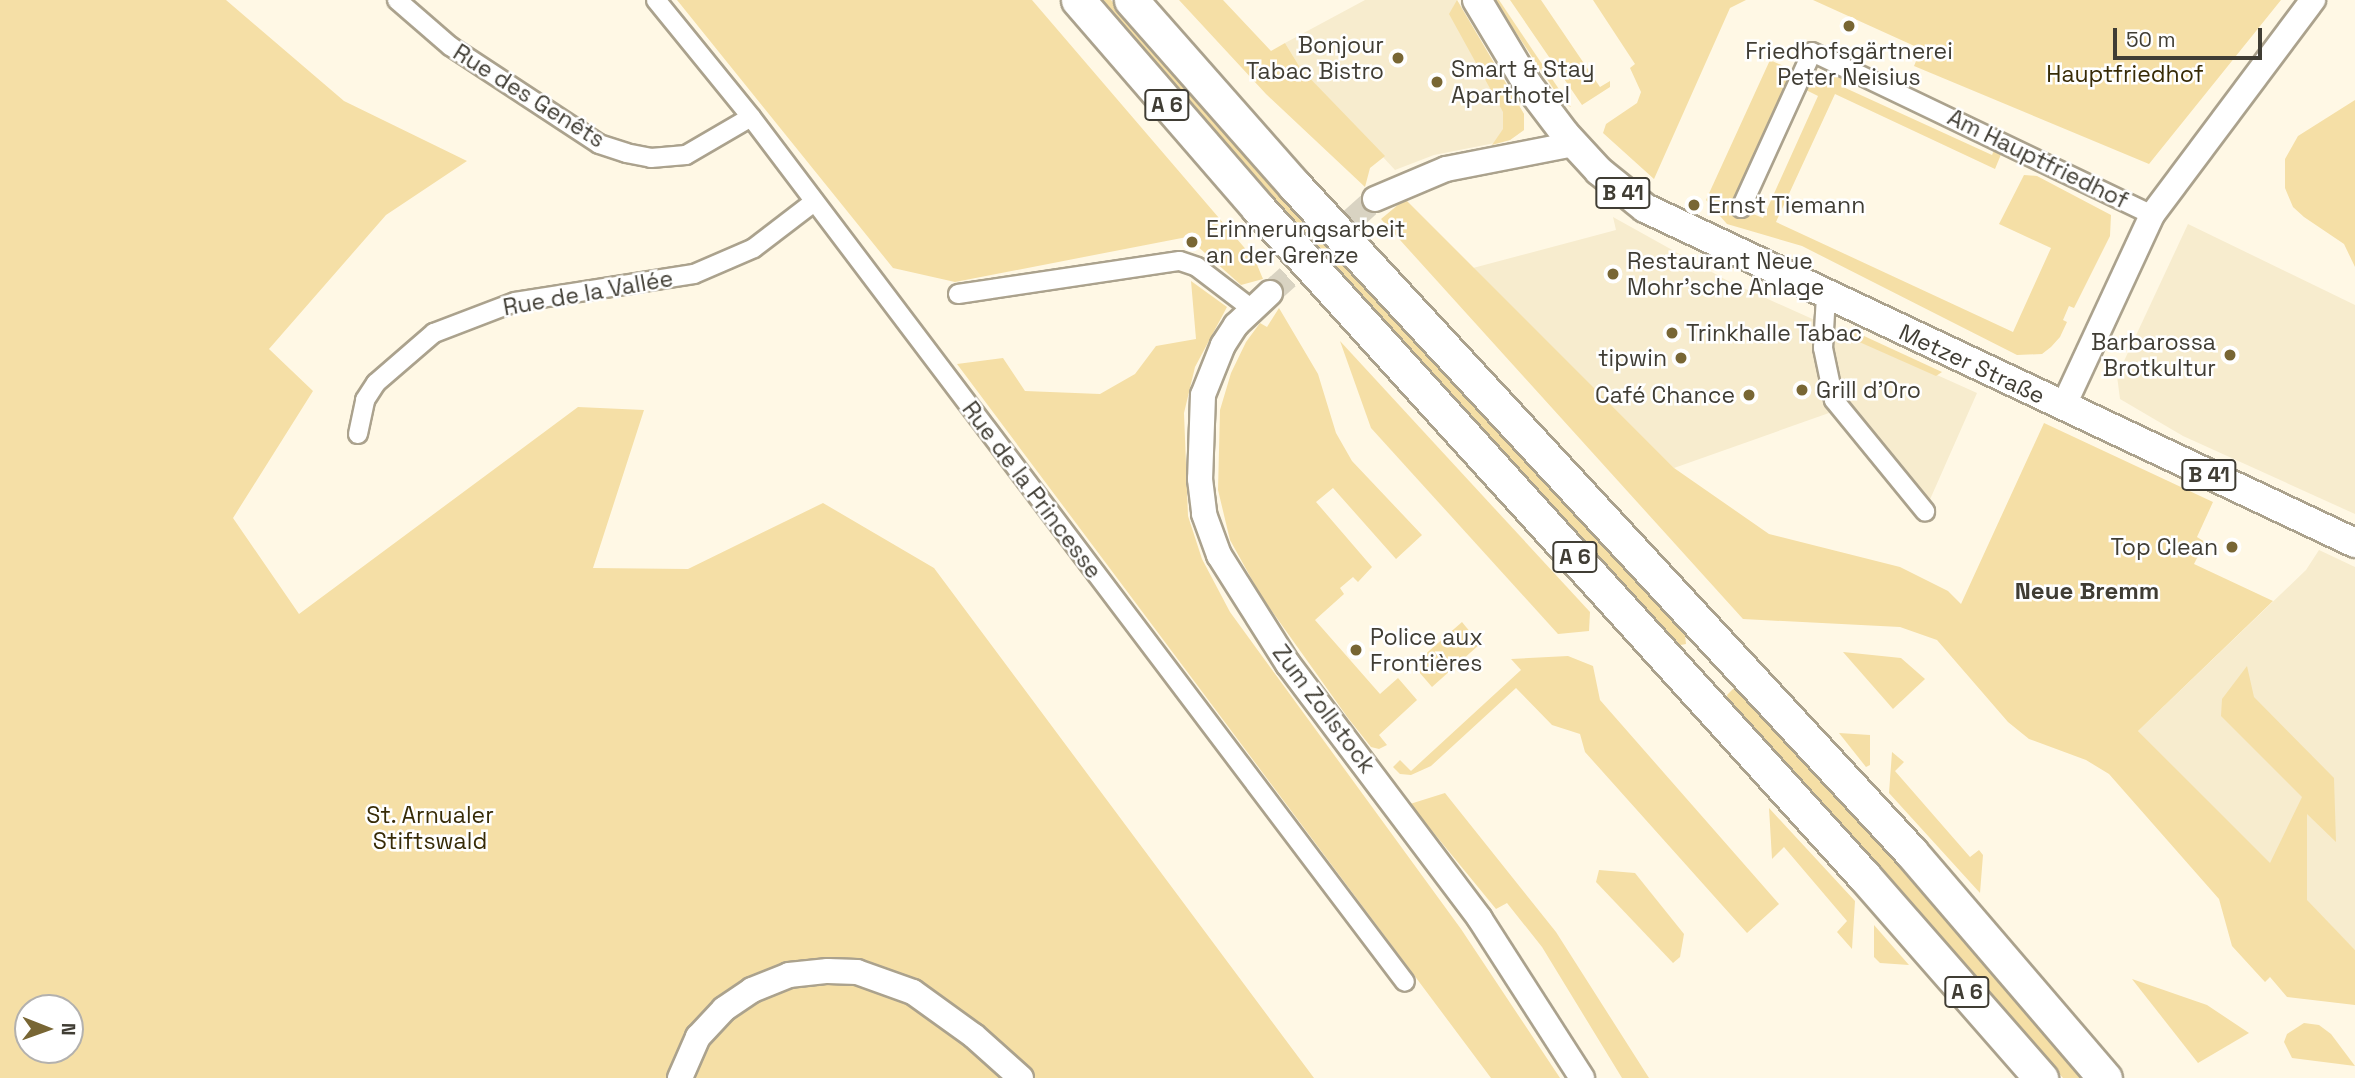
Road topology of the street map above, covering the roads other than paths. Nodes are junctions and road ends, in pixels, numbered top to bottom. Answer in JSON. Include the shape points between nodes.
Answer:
{"nodes":[{"id":1,"x":397,"y":0,"type":"edge"},
{"id":2,"x":656,"y":0,"type":"edge"},
{"id":3,"x":1078,"y":0,"type":"edge"},
{"id":4,"x":1131,"y":0,"type":"edge"},
{"id":5,"x":1477,"y":0,"type":"edge"},
{"id":6,"x":2313,"y":0,"type":"edge"},
{"id":7,"x":751,"y":117,"type":"junction"},
{"id":8,"x":1573,"y":144,"type":"junction"},
{"id":9,"x":1375,"y":199,"type":"tunnel mouth"},
{"id":10,"x":814,"y":202,"type":"junction"},
{"id":11,"x":1741,"y":208,"type":"dead end"},
{"id":12,"x":2152,"y":215,"type":"junction"},
{"id":13,"x":1270,"y":293,"type":"tunnel mouth"},
{"id":14,"x":958,"y":294,"type":"dead end"},
{"id":15,"x":1826,"y":296,"type":"junction"},
{"id":16,"x":1252,"y":309,"type":"junction"},
{"id":17,"x":2063,"y":407,"type":"junction"},
{"id":18,"x":358,"y":434,"type":"dead end"},
{"id":19,"x":1925,"y":511,"type":"dead end"},
{"id":20,"x":2355,"y":543,"type":"edge"},
{"id":21,"x":1405,"y":982,"type":"dead end"},
{"id":22,"x":680,"y":1078,"type":"edge"},
{"id":23,"x":1021,"y":1078,"type":"edge"},
{"id":24,"x":1582,"y":1078,"type":"edge"},
{"id":25,"x":2041,"y":1078,"type":"edge"},
{"id":26,"x":2105,"y":1078,"type":"edge"}],
"edges":[{"from":1,"to":7,"type":"street","name":"Rue des Genêts","via":[[450,46],[599,144],[626,153],[651,158],[686,155]]},
{"from":2,"to":7,"type":"street","name":"Rue de la Princesse"},
{"from":3,"to":25,"type":"highway","number":"A 6","via":[[1258,208],[1864,876]]},
{"from":4,"to":26,"type":"highway","number":"A 6","via":[[1304,197],[1911,852]]},
{"from":5,"to":8,"type":"main road","name":"Metzer Straße","number":"B 41","via":[[1528,85]]},
{"from":6,"to":12,"type":"street","name":"Am Hauptfriedhof"},
{"from":7,"to":10,"type":"street","name":"Rue de la Princesse"},
{"from":8,"to":9,"type":"street","via":[[1446,169]]},
{"from":8,"to":15,"type":"main road","name":"Metzer Straße","number":"B 41","via":[[1645,208]]},
{"from":10,"to":18,"type":"street","name":"Rue de la Vallée","via":[[762,243],[694,274],[514,302],[434,333],[376,383],[365,400]]},
{"from":10,"to":21,"type":"street","name":"Rue de la Princesse"},
{"from":11,"to":12,"type":"street","name":"Am Hauptfriedhof","via":[[1812,52]]},
{"from":12,"to":17,"type":"street","name":"Am Hauptfriedhof"},
{"from":13,"to":16,"type":"street","name":"Zum Zollstock"},
{"from":14,"to":16,"type":"street","via":[[1180,261],[1197,267]]},
{"from":15,"to":17,"type":"main road","name":"Metzer Straße","number":"B 41"},
{"from":15,"to":19,"type":"street","via":[[1823,348],[1834,400]]},
{"from":16,"to":24,"type":"street","name":"Zum Zollstock","via":[[1236,325],[1210,370],[1199,425],[1204,514],[1219,555],[1288,664],[1488,930]]},
{"from":17,"to":20,"type":"main road","name":"Metzer Straße","number":"B 41"},
{"from":22,"to":23,"type":"street","via":[[698,1037],[724,1009],[789,975],[828,971],[857,972],[912,992],[974,1036]]}]}
